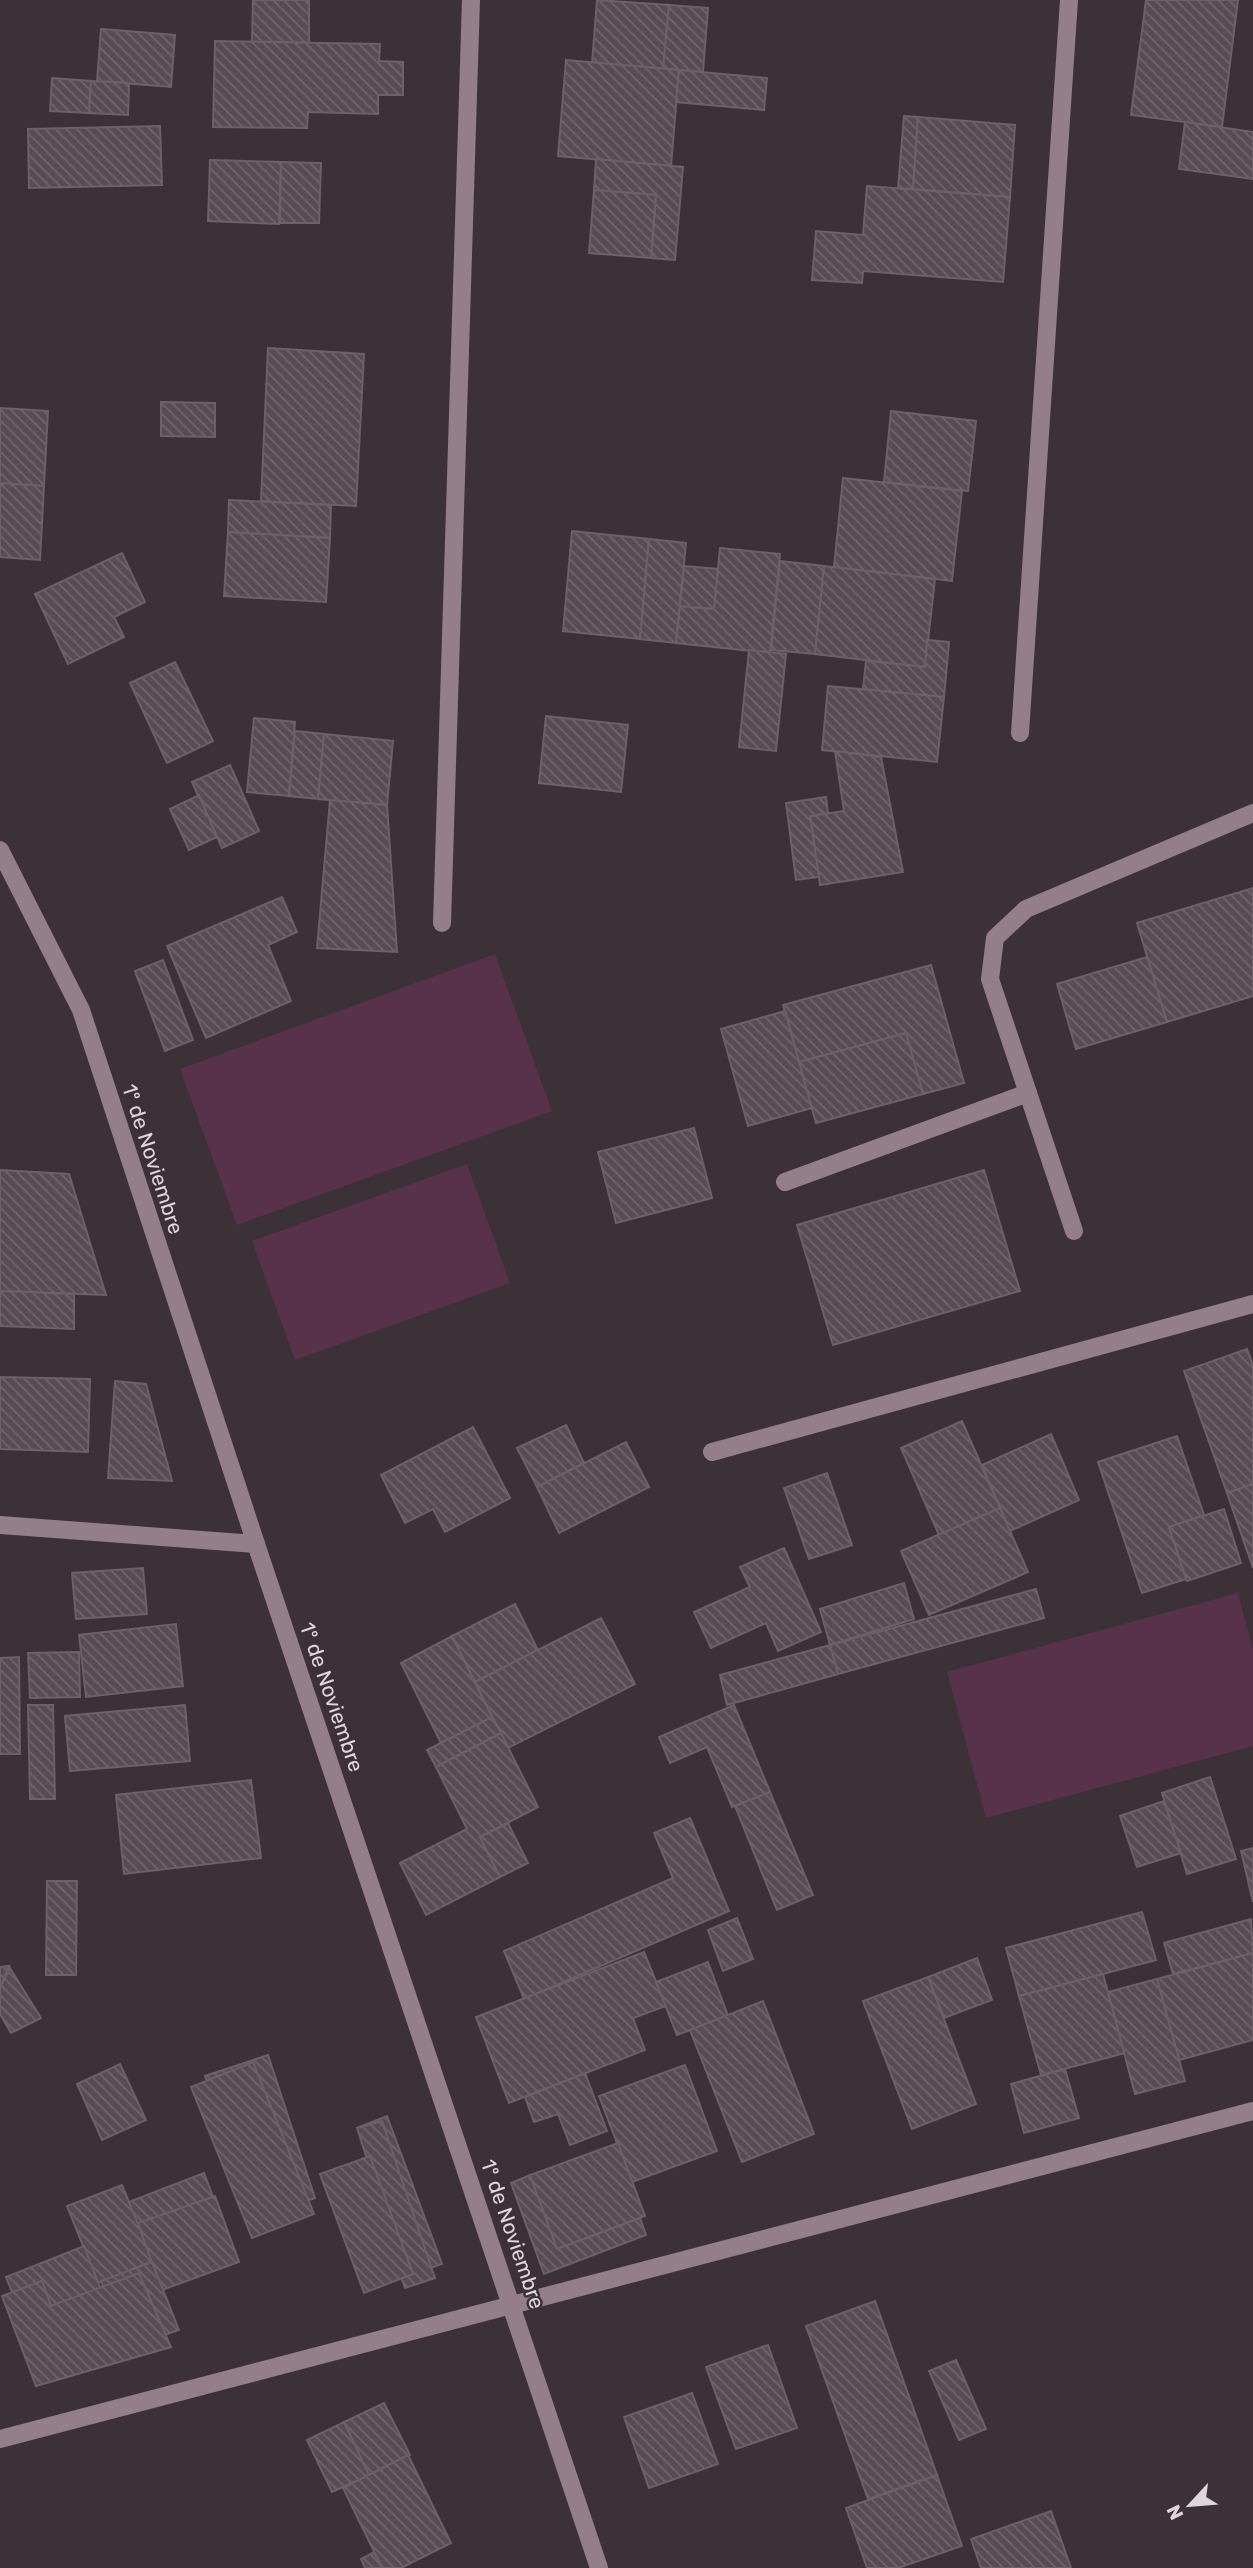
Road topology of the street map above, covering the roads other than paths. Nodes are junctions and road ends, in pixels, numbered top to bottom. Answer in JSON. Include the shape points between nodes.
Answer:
{"nodes":[{"id":1,"x":471,"y":0,"type":"edge"},
{"id":2,"x":1069,"y":0,"type":"edge"},
{"id":3,"x":1020,"y":733,"type":"dead end"},
{"id":4,"x":1253,"y":813,"type":"edge"},
{"id":5,"x":0,"y":850,"type":"edge"},
{"id":6,"x":442,"y":923,"type":"dead end"},
{"id":7,"x":1028,"y":1093,"type":"junction"},
{"id":8,"x":785,"y":1182,"type":"dead end"},
{"id":9,"x":1074,"y":1231,"type":"dead end"},
{"id":10,"x":1253,"y":1304,"type":"edge"},
{"id":11,"x":712,"y":1452,"type":"dead end"},
{"id":12,"x":0,"y":1525,"type":"edge"},
{"id":13,"x":256,"y":1544,"type":"junction"},
{"id":14,"x":1253,"y":2111,"type":"edge"},
{"id":15,"x":513,"y":2306,"type":"junction"},
{"id":16,"x":0,"y":2439,"type":"edge"},
{"id":17,"x":599,"y":2568,"type":"edge"}],
"edges":[{"from":1,"to":6,"type":"street"},
{"from":2,"to":3,"type":"street"},
{"from":4,"to":7,"type":"street","via":[[1026,909],[995,938],[990,979]]},
{"from":5,"to":13,"type":"street","name":"1º de Noviembre","via":[[80,1010]]},
{"from":7,"to":8,"type":"street"},
{"from":7,"to":9,"type":"street"},
{"from":10,"to":11,"type":"street"},
{"from":12,"to":13,"type":"street"},
{"from":13,"to":15,"type":"street","name":"1º de Noviembre"},
{"from":14,"to":15,"type":"street"},
{"from":15,"to":16,"type":"street"},
{"from":15,"to":17,"type":"street","name":"1º de Noviembre"}]}
